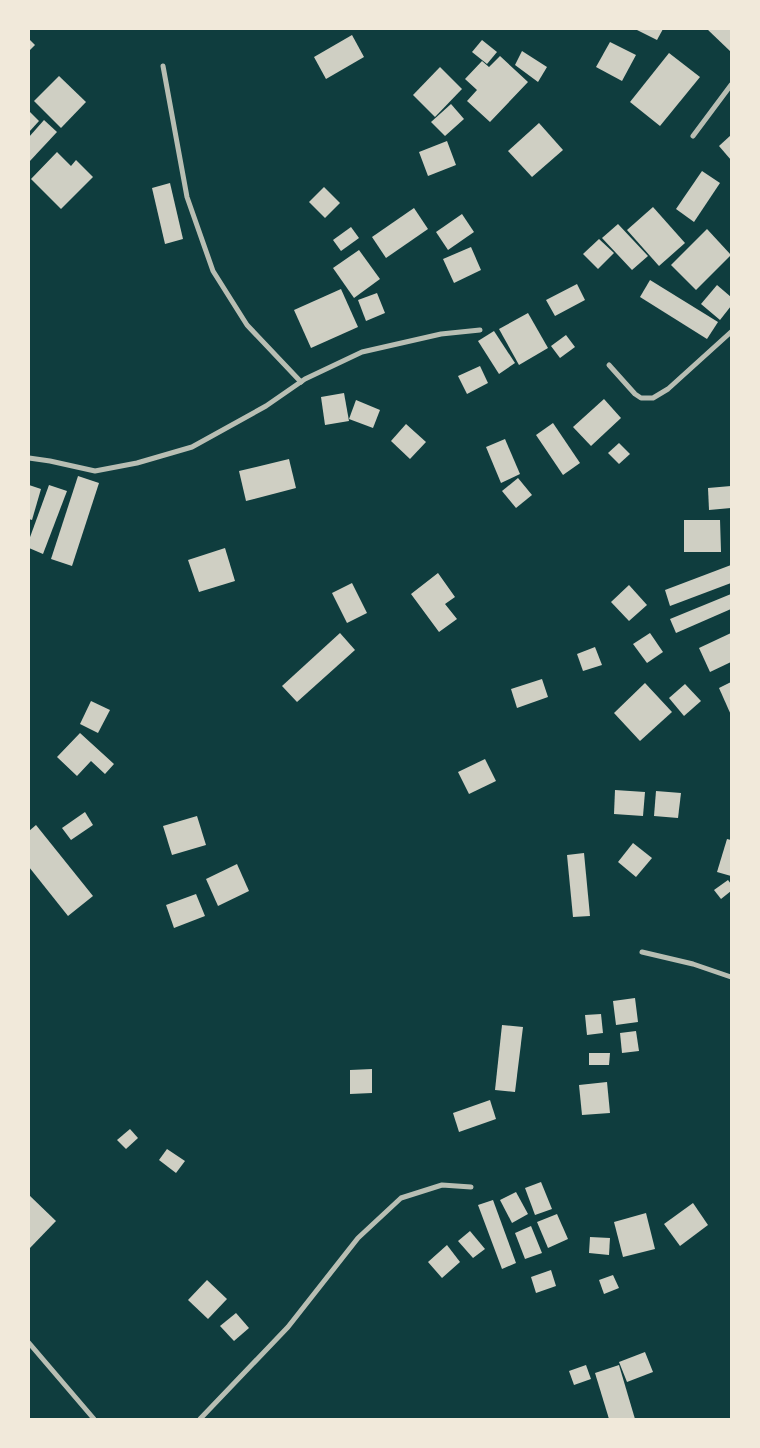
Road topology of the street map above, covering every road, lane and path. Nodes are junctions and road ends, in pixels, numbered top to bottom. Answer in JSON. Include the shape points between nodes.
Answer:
{"nodes":[{"id":1,"x":163,"y":66,"type":"dead end"},
{"id":2,"x":731,"y":84,"type":"edge"},
{"id":3,"x":693,"y":136,"type":"dead end"},
{"id":4,"x":480,"y":330,"type":"dead end"},
{"id":5,"x":731,"y":332,"type":"edge"},
{"id":6,"x":609,"y":365,"type":"dead end"},
{"id":7,"x":300,"y":382,"type":"junction"},
{"id":8,"x":29,"y":458,"type":"edge"},
{"id":9,"x":642,"y":952,"type":"dead end"},
{"id":10,"x":731,"y":977,"type":"edge"},
{"id":11,"x":471,"y":1187,"type":"dead end"},
{"id":12,"x":29,"y":1343,"type":"edge"},
{"id":13,"x":94,"y":1419,"type":"edge"},
{"id":14,"x":200,"y":1419,"type":"edge"}],
"edges":[{"from":1,"to":7,"type":"street","via":[[187,198],[213,271],[247,325]]},
{"from":2,"to":3,"type":"street"},
{"from":4,"to":7,"type":"street","via":[[441,334],[362,352]]},
{"from":5,"to":6,"type":"street","via":[[668,389],[653,398],[640,398]]},
{"from":7,"to":8,"type":"street","via":[[266,406],[192,447],[138,463],[95,471]]},
{"from":9,"to":10,"type":"street"},
{"from":11,"to":14,"type":"street","via":[[442,1185],[401,1198],[358,1238],[288,1328]]},
{"from":12,"to":13,"type":"street"}]}
